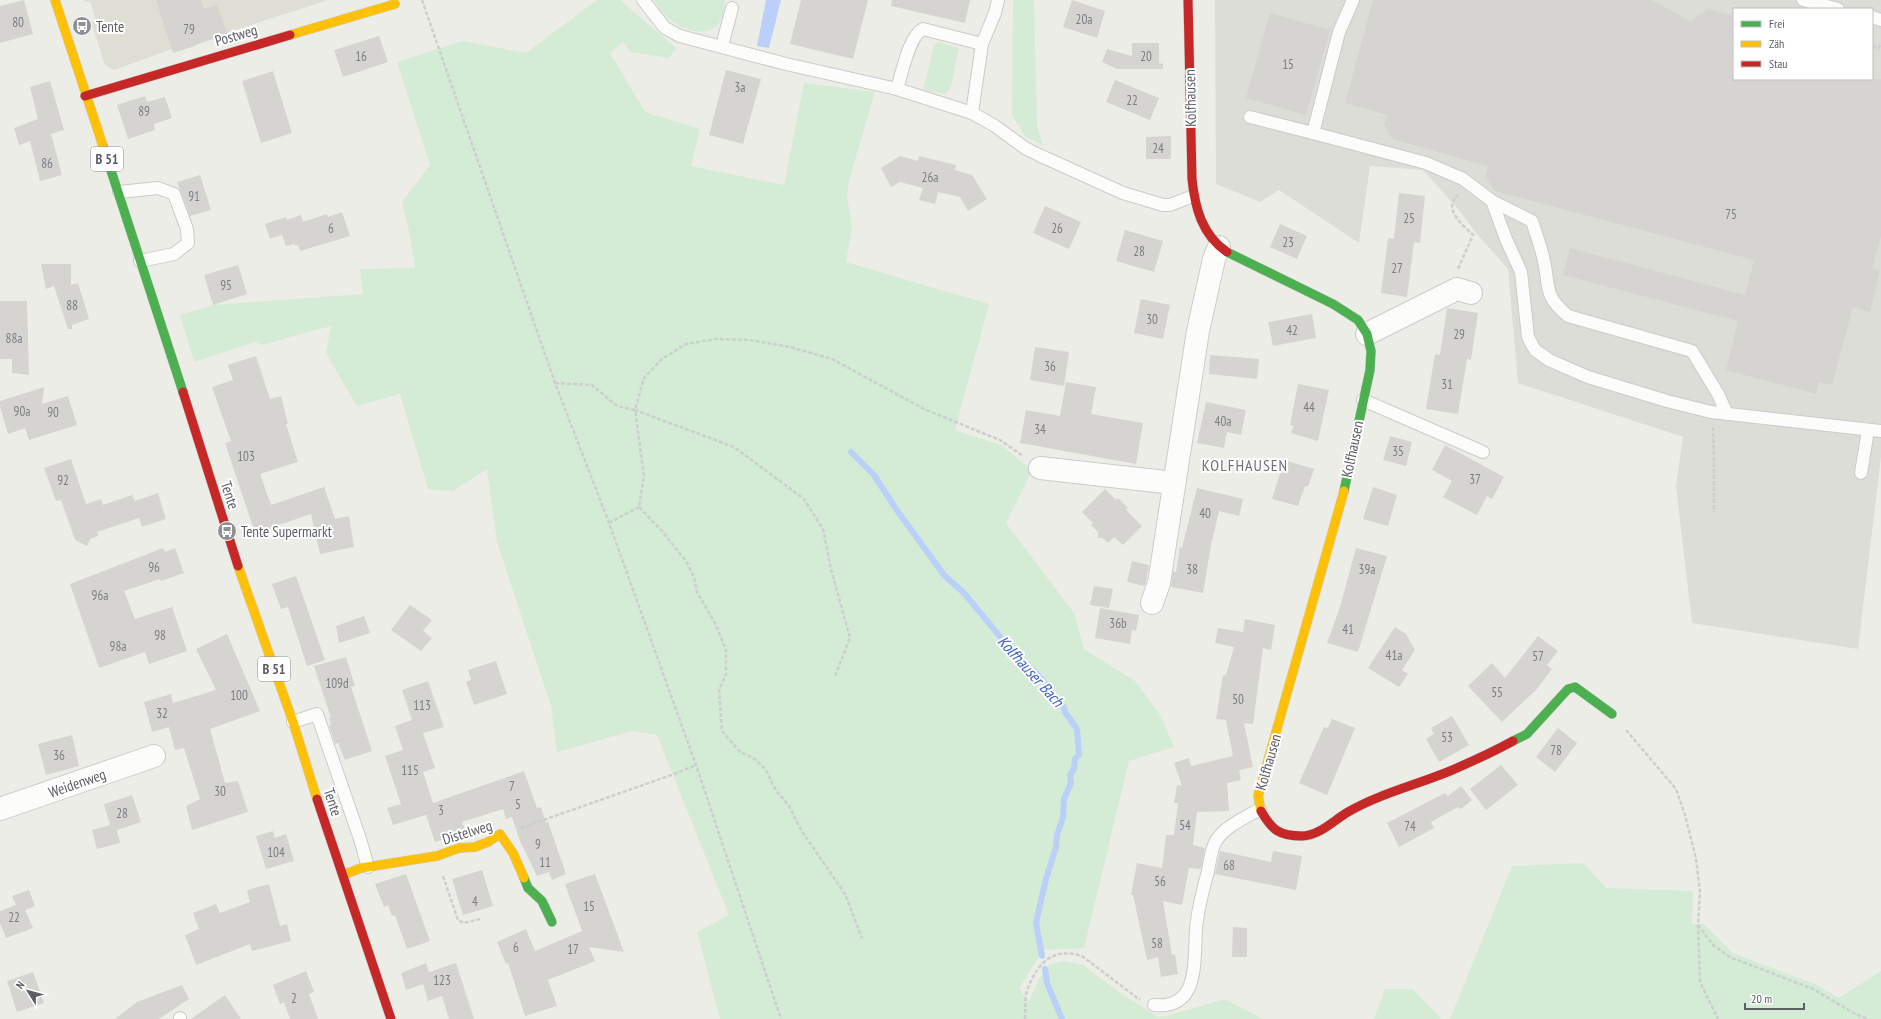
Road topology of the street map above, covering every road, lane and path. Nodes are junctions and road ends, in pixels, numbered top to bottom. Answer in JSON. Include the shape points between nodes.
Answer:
{"nodes":[{"id":1,"x":55,"y":0,"type":"edge"},
{"id":2,"x":422,"y":0,"type":"edge"},
{"id":3,"x":643,"y":0,"type":"edge"},
{"id":4,"x":998,"y":0,"type":"edge"},
{"id":5,"x":1188,"y":0,"type":"edge"},
{"id":6,"x":1353,"y":0,"type":"edge"},
{"id":7,"x":1803,"y":0,"type":"edge"},
{"id":8,"x":395,"y":4,"type":"dead end"},
{"id":9,"x":732,"y":8,"type":"dead end"},
{"id":10,"x":1834,"y":8,"type":"edge"},
{"id":11,"x":982,"y":44,"type":"junction"},
{"id":12,"x":1881,"y":44,"type":"edge"},
{"id":13,"x":722,"y":46,"type":"junction"},
{"id":14,"x":1873,"y":46,"type":"edge"},
{"id":15,"x":897,"y":89,"type":"junction"},
{"id":16,"x":85,"y":96,"type":"junction"},
{"id":17,"x":972,"y":113,"type":"junction"},
{"id":18,"x":1250,"y":116,"type":"dead end"},
{"id":19,"x":1313,"y":132,"type":"junction"},
{"id":20,"x":119,"y":192,"type":"junction"},
{"id":21,"x":1193,"y":196,"type":"junction"},
{"id":22,"x":1457,"y":196,"type":"dead end"},
{"id":23,"x":1492,"y":202,"type":"junction"},
{"id":24,"x":1219,"y":247,"type":"junction"},
{"id":25,"x":140,"y":261,"type":"junction"},
{"id":26,"x":1464,"y":291,"type":"joint"},
{"id":27,"x":1367,"y":334,"type":"junction"},
{"id":28,"x":555,"y":383,"type":"junction"},
{"id":29,"x":1362,"y":400,"type":"junction"},
{"id":30,"x":635,"y":410,"type":"junction"},
{"id":31,"x":1711,"y":412,"type":"junction"},
{"id":32,"x":1727,"y":414,"type":"junction"},
{"id":33,"x":1868,"y":430,"type":"junction"},
{"id":34,"x":1881,"y":431,"type":"edge"},
{"id":35,"x":1483,"y":452,"type":"dead end"},
{"id":36,"x":1040,"y":468,"type":"joint"},
{"id":37,"x":1861,"y":473,"type":"dead end"},
{"id":38,"x":1174,"y":483,"type":"junction"},
{"id":39,"x":639,"y":507,"type":"junction"},
{"id":40,"x":1714,"y":512,"type":"dead end"},
{"id":41,"x":608,"y":523,"type":"junction"},
{"id":42,"x":1152,"y":603,"type":"dead end"},
{"id":43,"x":835,"y":676,"type":"dead end"},
{"id":44,"x":1612,"y":714,"type":"joint"},
{"id":45,"x":293,"y":722,"type":"junction"},
{"id":46,"x":154,"y":756,"type":"dead end"},
{"id":47,"x":696,"y":765,"type":"junction"},
{"id":48,"x":0,"y":809,"type":"edge"},
{"id":49,"x":1260,"y":809,"type":"junction"},
{"id":50,"x":500,"y":834,"type":"junction"},
{"id":51,"x":437,"y":856,"type":"junction"},
{"id":52,"x":368,"y":867,"type":"junction"},
{"id":53,"x":343,"y":875,"type":"junction"},
{"id":54,"x":480,"y":919,"type":"dead end"},
{"id":55,"x":552,"y":922,"type":"dead end"},
{"id":56,"x":1698,"y":925,"type":"junction"},
{"id":57,"x":862,"y":938,"type":"dead end"},
{"id":58,"x":1154,"y":1005,"type":"joint"},
{"id":59,"x":391,"y":1019,"type":"edge"},
{"id":60,"x":781,"y":1019,"type":"edge"},
{"id":61,"x":1025,"y":1019,"type":"edge"},
{"id":62,"x":1718,"y":1019,"type":"edge"},
{"id":63,"x":1868,"y":1019,"type":"edge"}],
"edges":[{"from":1,"to":16,"type":"street","name":"Tente","number":"B 51"},
{"from":2,"to":28,"type":"path"},
{"from":3,"to":13,"type":"lane","via":[[658,21],[671,32]]},
{"from":4,"to":11,"type":"lane"},
{"from":5,"to":21,"type":"street","name":"Kolfhausen"},
{"from":6,"to":19,"type":"lane","via":[[1339,32]]},
{"from":7,"to":10,"type":"lane"},
{"from":8,"to":16,"type":"street","name":"Postweg"},
{"from":9,"to":13,"type":"lane"},
{"from":11,"to":15,"type":"lane","via":[[923,29],[912,41]]},
{"from":11,"to":17,"type":"lane"},
{"from":12,"to":14,"type":"path","via":[[1878,48]]},
{"from":13,"to":15,"type":"lane","via":[[786,64]]},
{"from":15,"to":17,"type":"lane"},
{"from":16,"to":20,"type":"street","name":"Tente","number":"B 51"},
{"from":17,"to":21,"type":"lane","via":[[1025,148],[1124,193],[1170,206]]},
{"from":18,"to":19,"type":"lane"},
{"from":19,"to":23,"type":"lane","via":[[1426,163],[1463,179]]},
{"from":20,"to":25,"type":"street","name":"Tente","number":"B 51"},
{"from":20,"to":25,"type":"lane","via":[[158,188],[174,194],[187,229],[188,243],[174,254]]},
{"from":21,"to":24,"type":"street","name":"Kolfhausen","via":[[1199,218]]},
{"from":22,"to":26,"type":"path","via":[[1452,205],[1453,215],[1473,235],[1456,274]]},
{"from":23,"to":31,"type":"lane","via":[[1521,272],[1528,337],[1535,350],[1549,360],[1588,377]]},
{"from":23,"to":32,"type":"lane","via":[[1532,221],[1544,261],[1548,290],[1555,306],[1568,316],[1692,351]]},
{"from":24,"to":27,"type":"street","name":"Kolfhausen","via":[[1232,256],[1333,304],[1358,320]]},
{"from":24,"to":38,"type":"street","via":[[1198,331]]},
{"from":25,"to":45,"type":"street","name":"Tente","number":"B 51","via":[[233,550]]},
{"from":26,"to":27,"type":"street"},
{"from":27,"to":29,"type":"street","name":"Kolfhausen","via":[[1371,351],[1370,370]]},
{"from":28,"to":30,"type":"path","via":[[592,386],[617,406]]},
{"from":28,"to":41,"type":"path"},
{"from":29,"to":35,"type":"lane"},
{"from":29,"to":49,"type":"street","name":"Kolfhausen","via":[[1343,494],[1258,796]]},
{"from":30,"to":36,"type":"path","via":[[644,378],[662,359],[686,344],[716,339],[750,340],[790,347],[832,359],[926,410],[1000,440]]},
{"from":30,"to":39,"type":"path","via":[[644,476]]},
{"from":30,"to":43,"type":"path","via":[[734,447],[804,499],[823,529],[850,638]]},
{"from":31,"to":32,"type":"lane"},
{"from":31,"to":40,"type":"path"},
{"from":32,"to":33,"type":"lane"},
{"from":33,"to":34,"type":"lane"},
{"from":33,"to":37,"type":"lane"},
{"from":36,"to":38,"type":"street"},
{"from":38,"to":42,"type":"street","via":[[1159,583]]},
{"from":39,"to":41,"type":"path"},
{"from":39,"to":57,"type":"path","via":[[686,561],[694,577],[697,592],[716,625],[726,650],[726,674],[719,690],[722,731],[740,752],[756,759],[766,770],[775,789],[789,806],[845,894]]},
{"from":41,"to":47,"type":"path"},
{"from":44,"to":49,"type":"street","name":"Kolfhausen","via":[[1575,687],[1568,689],[1527,734],[1450,771],[1361,806],[1322,829],[1304,836],[1284,835],[1270,826]]},
{"from":44,"to":56,"type":"path","via":[[1676,789],[1696,859],[1700,892]]},
{"from":45,"to":52,"type":"lane","via":[[317,714]]},
{"from":45,"to":53,"type":"street","name":"Tente","number":"B 51"},
{"from":46,"to":48,"type":"street","name":"Weidenweg"},
{"from":47,"to":50,"type":"path","via":[[532,825]]},
{"from":47,"to":60,"type":"path"},
{"from":49,"to":58,"type":"lane","via":[[1236,823],[1216,841],[1196,921],[1195,967],[1192,982],[1187,992],[1175,1003],[1165,1006]]},
{"from":50,"to":51,"type":"street","name":"Distelweg","via":[[475,847],[459,848]]},
{"from":50,"to":55,"type":"street","name":"Distelweg","via":[[513,853],[528,888],[542,901]]},
{"from":51,"to":52,"type":"street","name":"Distelweg"},
{"from":51,"to":54,"type":"path","via":[[458,920],[464,923]]},
{"from":52,"to":53,"type":"street","name":"Distelweg"},
{"from":53,"to":59,"type":"street","name":"Tente","number":"B 51"},
{"from":56,"to":62,"type":"path","via":[[1700,982]]},
{"from":56,"to":63,"type":"path","via":[[1713,945],[1730,957],[1813,988],[1856,1015]]},
{"from":58,"to":61,"type":"path","via":[[1136,998],[1082,956],[1060,953],[1048,958],[1027,989]]}]}
